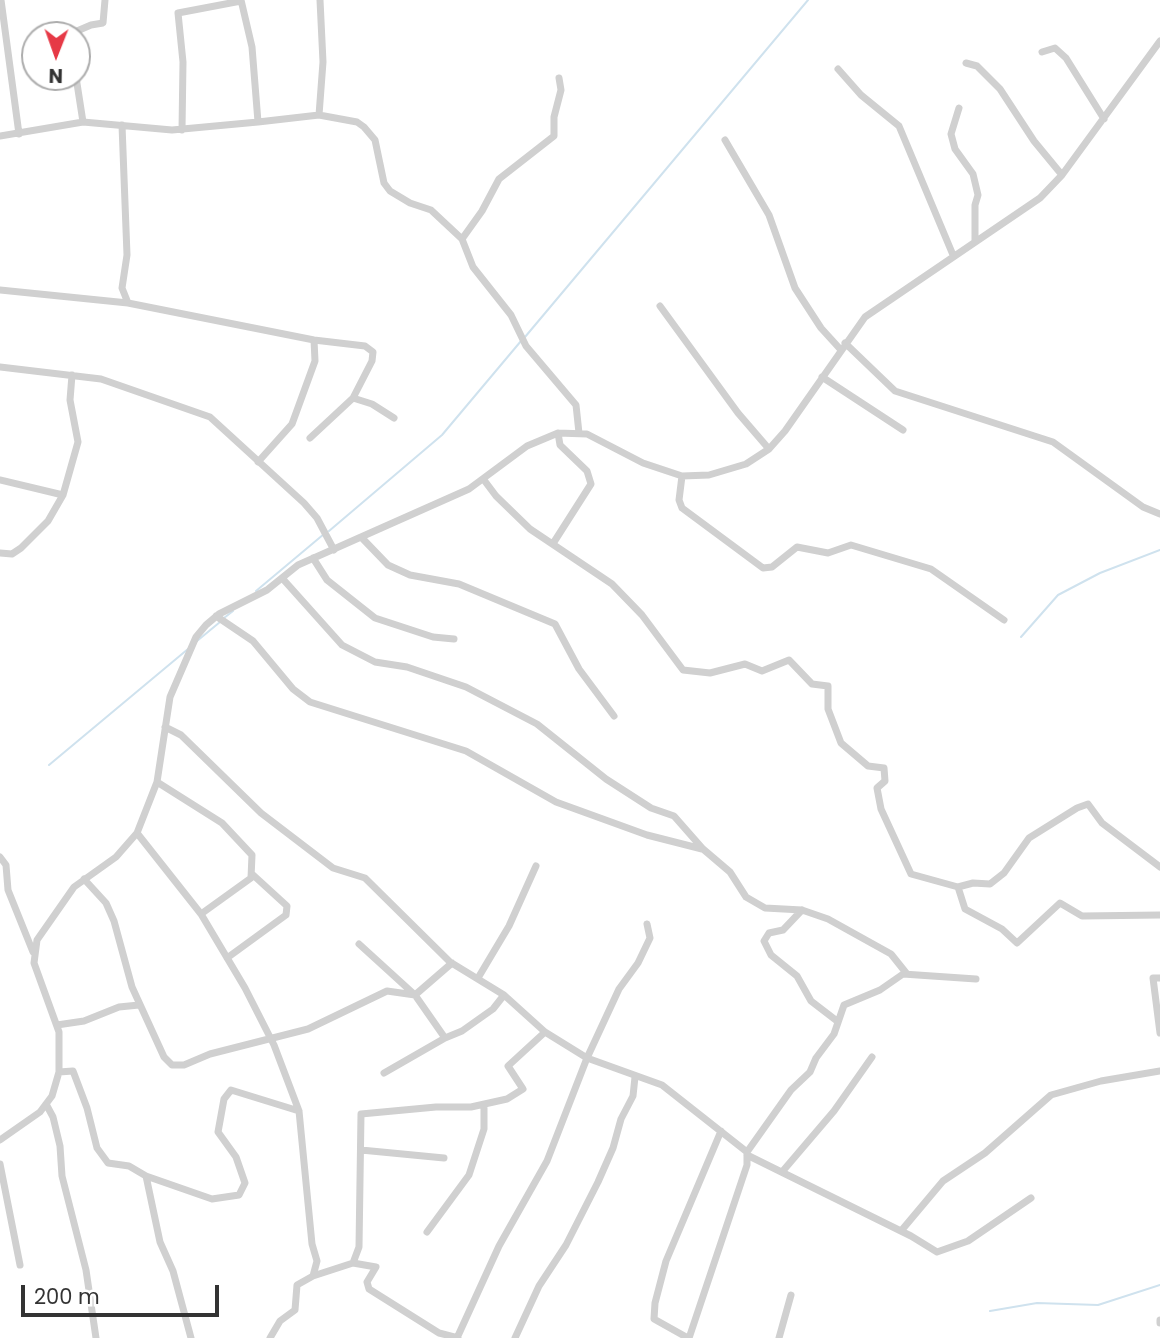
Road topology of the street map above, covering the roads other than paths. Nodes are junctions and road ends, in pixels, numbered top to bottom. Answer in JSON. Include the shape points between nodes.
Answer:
{"nodes":[{"id":1,"x":1,"y":0,"type":"edge"},
{"id":2,"x":105,"y":0,"type":"edge"},
{"id":3,"x":320,"y":0,"type":"edge"},
{"id":4,"x":241,"y":1,"type":"edge"},
{"id":5,"x":91,"y":25,"type":"edge"},
{"id":6,"x":1160,"y":41,"type":"edge"},
{"id":7,"x":1042,"y":52,"type":"dead end"},
{"id":8,"x":966,"y":63,"type":"dead end"},
{"id":9,"x":838,"y":69,"type":"dead end"},
{"id":10,"x":559,"y":78,"type":"dead end"},
{"id":11,"x":78,"y":91,"type":"edge"},
{"id":12,"x":959,"y":108,"type":"dead end"},
{"id":13,"x":319,"y":115,"type":"junction"},
{"id":14,"x":1104,"y":118,"type":"junction"},
{"id":15,"x":83,"y":122,"type":"junction"},
{"id":16,"x":258,"y":122,"type":"junction"},
{"id":17,"x":122,"y":125,"type":"junction"},
{"id":18,"x":182,"y":130,"type":"junction"},
{"id":19,"x":19,"y":134,"type":"junction"},
{"id":20,"x":0,"y":136,"type":"edge"},
{"id":21,"x":725,"y":140,"type":"dead end"},
{"id":22,"x":1062,"y":175,"type":"junction"},
{"id":23,"x":462,"y":239,"type":"junction"},
{"id":24,"x":975,"y":241,"type":"junction"},
{"id":25,"x":953,"y":255,"type":"junction"},
{"id":26,"x":0,"y":290,"type":"edge"},
{"id":27,"x":128,"y":303,"type":"junction"},
{"id":28,"x":660,"y":306,"type":"dead end"},
{"id":29,"x":314,"y":340,"type":"junction"},
{"id":30,"x":843,"y":347,"type":"junction"},
{"id":31,"x":0,"y":367,"type":"edge"},
{"id":32,"x":72,"y":375,"type":"junction"},
{"id":33,"x":822,"y":377,"type":"junction"},
{"id":34,"x":353,"y":398,"type":"junction"},
{"id":35,"x":394,"y":418,"type":"dead end"},
{"id":36,"x":903,"y":430,"type":"dead end"},
{"id":37,"x":558,"y":433,"type":"junction"},
{"id":38,"x":579,"y":433,"type":"junction"},
{"id":39,"x":310,"y":438,"type":"dead end"},
{"id":40,"x":769,"y":449,"type":"junction"},
{"id":41,"x":258,"y":462,"type":"junction"},
{"id":42,"x":682,"y":476,"type":"junction"},
{"id":43,"x":484,"y":480,"type":"junction"},
{"id":44,"x":0,"y":481,"type":"edge"},
{"id":45,"x":63,"y":495,"type":"junction"},
{"id":46,"x":1160,"y":514,"type":"edge"},
{"id":47,"x":362,"y":538,"type":"junction"},
{"id":48,"x":554,"y":542,"type":"junction"},
{"id":49,"x":334,"y":550,"type":"junction"},
{"id":50,"x":0,"y":554,"type":"edge"},
{"id":51,"x":313,"y":558,"type":"junction"},
{"id":52,"x":282,"y":578,"type":"junction"},
{"id":53,"x":216,"y":616,"type":"junction"},
{"id":54,"x":1004,"y":620,"type":"dead end"},
{"id":55,"x":454,"y":639,"type":"dead end"},
{"id":56,"x":614,"y":716,"type":"dead end"},
{"id":57,"x":165,"y":727,"type":"junction"},
{"id":58,"x":157,"y":782,"type":"junction"},
{"id":59,"x":137,"y":833,"type":"junction"},
{"id":60,"x":703,"y":849,"type":"junction"},
{"id":61,"x":0,"y":857,"type":"edge"},
{"id":62,"x":536,"y":866,"type":"dead end"},
{"id":63,"x":1160,"y":867,"type":"edge"},
{"id":64,"x":252,"y":874,"type":"junction"},
{"id":65,"x":84,"y":879,"type":"junction"},
{"id":66,"x":958,"y":887,"type":"junction"},
{"id":67,"x":4,"y":889,"type":"edge"},
{"id":68,"x":802,"y":910,"type":"junction"},
{"id":69,"x":201,"y":914,"type":"junction"},
{"id":70,"x":1160,"y":915,"type":"edge"},
{"id":71,"x":647,"y":924,"type":"dead end"},
{"id":72,"x":359,"y":944,"type":"dead end"},
{"id":73,"x":33,"y":953,"type":"junction"},
{"id":74,"x":227,"y":958,"type":"junction"},
{"id":75,"x":452,"y":963,"type":"junction"},
{"id":76,"x":907,"y":974,"type":"junction"},
{"id":77,"x":478,"y":978,"type":"junction"},
{"id":78,"x":1160,"y":978,"type":"edge"},
{"id":79,"x":976,"y":979,"type":"dead end"},
{"id":80,"x":415,"y":995,"type":"junction"},
{"id":81,"x":504,"y":995,"type":"junction"},
{"id":82,"x":139,"y":1005,"type":"junction"},
{"id":83,"x":837,"y":1021,"type":"junction"},
{"id":84,"x":57,"y":1025,"type":"junction"},
{"id":85,"x":545,"y":1032,"type":"junction"},
{"id":86,"x":1160,"y":1033,"type":"edge"},
{"id":87,"x":270,"y":1037,"type":"junction"},
{"id":88,"x":445,"y":1038,"type":"junction"},
{"id":89,"x":872,"y":1057,"type":"dead end"},
{"id":90,"x":587,"y":1058,"type":"junction"},
{"id":91,"x":1160,"y":1071,"type":"edge"},
{"id":92,"x":59,"y":1072,"type":"junction"},
{"id":93,"x":384,"y":1073,"type":"dead end"},
{"id":94,"x":635,"y":1077,"type":"junction"},
{"id":95,"x":46,"y":1104,"type":"junction"},
{"id":96,"x":484,"y":1106,"type":"junction"},
{"id":97,"x":299,"y":1111,"type":"junction"},
{"id":98,"x":721,"y":1130,"type":"junction"},
{"id":99,"x":0,"y":1140,"type":"edge"},
{"id":100,"x":360,"y":1150,"type":"junction"},
{"id":101,"x":747,"y":1154,"type":"junction"},
{"id":102,"x":444,"y":1158,"type":"dead end"},
{"id":103,"x":0,"y":1164,"type":"edge"},
{"id":104,"x":782,"y":1172,"type":"junction"},
{"id":105,"x":146,"y":1176,"type":"junction"},
{"id":106,"x":1031,"y":1198,"type":"dead end"},
{"id":107,"x":901,"y":1231,"type":"junction"},
{"id":108,"x":427,"y":1232,"type":"dead end"},
{"id":109,"x":353,"y":1263,"type":"junction"},
{"id":110,"x":20,"y":1265,"type":"dead end"},
{"id":111,"x":313,"y":1276,"type":"junction"},
{"id":112,"x":791,"y":1295,"type":"dead end"},
{"id":113,"x":96,"y":1338,"type":"edge"},
{"id":114,"x":191,"y":1338,"type":"edge"},
{"id":115,"x":270,"y":1338,"type":"edge"},
{"id":116,"x":457,"y":1338,"type":"edge"},
{"id":117,"x":515,"y":1338,"type":"edge"},
{"id":118,"x":688,"y":1338,"type":"edge"},
{"id":119,"x":779,"y":1338,"type":"edge"}],
"edges":[{"from":1,"to":19,"type":"street"},
{"from":2,"to":5,"type":"street","via":[[103,23]]},
{"from":3,"to":13,"type":"street","via":[[323,62]]},
{"from":4,"to":16,"type":"street","via":[[252,47]]},
{"from":4,"to":18,"type":"street","via":[[178,13]]},
{"from":6,"to":14,"type":"street"},
{"from":7,"to":14,"type":"street","via":[[1055,48],[1066,58]]},
{"from":8,"to":22,"type":"street","via":[[977,66],[1000,89]]},
{"from":9,"to":25,"type":"street","via":[[898,127]]},
{"from":10,"to":23,"type":"street","via":[[554,136],[499,179]]},
{"from":11,"to":15,"type":"street"},
{"from":12,"to":24,"type":"street","via":[[951,134],[955,149],[973,174],[978,195]]},
{"from":13,"to":16,"type":"street"},
{"from":13,"to":23,"type":"street","via":[[364,127],[375,140],[390,191],[431,210]]},
{"from":14,"to":22,"type":"street"},
{"from":15,"to":17,"type":"street"},
{"from":15,"to":19,"type":"street"},
{"from":16,"to":18,"type":"street"},
{"from":17,"to":18,"type":"street"},
{"from":17,"to":27,"type":"street","via":[[127,255],[122,288]]},
{"from":19,"to":20,"type":"street"},
{"from":21,"to":30,"type":"street","via":[[769,215],[795,288],[821,328]]},
{"from":22,"to":24,"type":"street","via":[[1040,198]]},
{"from":23,"to":38,"type":"street","via":[[473,267],[512,315],[526,346],[576,405]]},
{"from":24,"to":25,"type":"street"},
{"from":25,"to":30,"type":"street","via":[[865,317]]},
{"from":26,"to":27,"type":"street"},
{"from":27,"to":29,"type":"street"},
{"from":28,"to":40,"type":"street"},
{"from":29,"to":34,"type":"street","via":[[366,346],[373,352]]},
{"from":29,"to":41,"type":"street","via":[[315,361],[292,424]]},
{"from":30,"to":33,"type":"street"},
{"from":30,"to":46,"type":"street","via":[[895,391],[1053,442],[1143,507]]},
{"from":31,"to":32,"type":"street"},
{"from":32,"to":41,"type":"street","via":[[101,379],[211,417]]},
{"from":32,"to":45,"type":"street","via":[[70,400],[78,442]]},
{"from":33,"to":36,"type":"street"},
{"from":33,"to":40,"type":"street"},
{"from":34,"to":35,"type":"street"},
{"from":34,"to":39,"type":"street"},
{"from":37,"to":38,"type":"street"},
{"from":37,"to":43,"type":"street","via":[[527,446]]},
{"from":37,"to":48,"type":"street","via":[[559,445],[587,471],[591,484]]},
{"from":38,"to":42,"type":"street"},
{"from":40,"to":42,"type":"street","via":[[731,470]]},
{"from":41,"to":49,"type":"street","via":[[317,518]]},
{"from":42,"to":54,"type":"street","via":[[682,508],[764,568],[797,547],[828,553],[851,545],[931,569]]},
{"from":43,"to":47,"type":"street"},
{"from":43,"to":48,"type":"street","via":[[530,529]]},
{"from":44,"to":45,"type":"street"},
{"from":45,"to":50,"type":"street","via":[[48,521],[21,548]]},
{"from":47,"to":49,"type":"street"},
{"from":47,"to":56,"type":"street","via":[[388,565],[410,575],[459,584],[555,624],[579,669]]},
{"from":48,"to":66,"type":"street","via":[[612,584],[683,670],[710,673],[745,664],[762,671],[789,660],[812,684],[828,686],[828,709],[841,743],[868,766],[884,768],[885,781],[877,788],[881,809],[911,874]]},
{"from":49,"to":51,"type":"street"},
{"from":51,"to":52,"type":"street"},
{"from":51,"to":55,"type":"street","via":[[327,580],[375,618],[433,638]]},
{"from":52,"to":53,"type":"street"},
{"from":52,"to":60,"type":"street","via":[[342,645],[375,662],[407,667],[466,687],[537,724],[606,779],[651,808],[674,816]]},
{"from":53,"to":57,"type":"street","via":[[196,637],[170,697]]},
{"from":53,"to":60,"type":"street","via":[[253,640],[293,689],[310,702],[466,751],[556,802],[647,835]]},
{"from":57,"to":58,"type":"street"},
{"from":57,"to":75,"type":"street","via":[[181,735],[261,813],[316,857],[365,878]]},
{"from":58,"to":59,"type":"street"},
{"from":58,"to":64,"type":"street","via":[[195,803],[242,841],[252,855]]},
{"from":59,"to":65,"type":"street","via":[[116,857]]},
{"from":59,"to":69,"type":"street"},
{"from":60,"to":68,"type":"street","via":[[730,872],[746,897],[765,908]]},
{"from":61,"to":67,"type":"street","via":[[6,865]]},
{"from":62,"to":77,"type":"street","via":[[509,926]]},
{"from":63,"to":66,"type":"street","via":[[1102,823],[1088,804],[1029,838],[1004,873],[990,884]]},
{"from":64,"to":69,"type":"street"},
{"from":64,"to":74,"type":"street","via":[[287,906],[286,915]]},
{"from":65,"to":73,"type":"street","via":[[37,940]]},
{"from":65,"to":82,"type":"street","via":[[106,903],[114,921]]},
{"from":66,"to":70,"type":"street","via":[[965,909],[1002,929],[1017,943],[1060,903],[1082,916]]},
{"from":67,"to":73,"type":"street"},
{"from":68,"to":76,"type":"street","via":[[891,954]]},
{"from":68,"to":83,"type":"street","via":[[764,941],[771,954],[797,976],[811,1000]]},
{"from":69,"to":74,"type":"street"},
{"from":71,"to":90,"type":"street","via":[[650,938]]},
{"from":72,"to":80,"type":"street"},
{"from":73,"to":84,"type":"street"},
{"from":74,"to":87,"type":"street"},
{"from":75,"to":77,"type":"street"},
{"from":75,"to":80,"type":"street"},
{"from":76,"to":79,"type":"street"},
{"from":76,"to":83,"type":"street","via":[[844,1005]]},
{"from":77,"to":81,"type":"street"},
{"from":78,"to":86,"type":"street","via":[[1153,978]]},
{"from":80,"to":87,"type":"street","via":[[387,991],[308,1029]]},
{"from":80,"to":88,"type":"street"},
{"from":81,"to":85,"type":"street"},
{"from":81,"to":88,"type":"street","via":[[476,1022]]},
{"from":82,"to":84,"type":"street"},
{"from":82,"to":87,"type":"street","via":[[172,1065]]},
{"from":83,"to":101,"type":"street","via":[[810,1072],[791,1090]]},
{"from":84,"to":92,"type":"street"},
{"from":85,"to":90,"type":"street"},
{"from":85,"to":96,"type":"street","via":[[508,1066],[523,1089],[507,1100]]},
{"from":87,"to":97,"type":"street"},
{"from":88,"to":93,"type":"street"},
{"from":89,"to":104,"type":"street"},
{"from":90,"to":94,"type":"street"},
{"from":90,"to":116,"type":"street","via":[[547,1161],[499,1246]]},
{"from":91,"to":107,"type":"street","via":[[1051,1095],[985,1153],[943,1181]]},
{"from":92,"to":95,"type":"street"},
{"from":92,"to":105,"type":"street","via":[[73,1071],[97,1147],[108,1163],[129,1166]]},
{"from":94,"to":98,"type":"street","via":[[662,1085]]},
{"from":94,"to":117,"type":"street","via":[[633,1096],[613,1148]]},
{"from":95,"to":99,"type":"street","via":[[29,1123]]},
{"from":95,"to":113,"type":"street","via":[[60,1146],[62,1176],[86,1270]]},
{"from":96,"to":100,"type":"street","via":[[361,1114]]},
{"from":96,"to":108,"type":"street","via":[[484,1129],[469,1175]]},
{"from":97,"to":105,"type":"street","via":[[231,1090],[224,1099],[218,1132],[236,1157],[245,1183],[239,1195],[212,1199]]},
{"from":97,"to":111,"type":"street","via":[[317,1261]]},
{"from":98,"to":101,"type":"street"},
{"from":98,"to":118,"type":"street","via":[[666,1261],[655,1303],[654,1319]]},
{"from":100,"to":102,"type":"street"},
{"from":100,"to":109,"type":"street","via":[[359,1247]]},
{"from":101,"to":104,"type":"street"},
{"from":101,"to":118,"type":"street"},
{"from":103,"to":110,"type":"street"},
{"from":104,"to":107,"type":"street"},
{"from":105,"to":114,"type":"street","via":[[160,1241]]},
{"from":106,"to":107,"type":"street","via":[[968,1241],[937,1252]]},
{"from":109,"to":111,"type":"street"},
{"from":109,"to":116,"type":"street","via":[[376,1268],[367,1282],[369,1289],[439,1333]]},
{"from":111,"to":115,"type":"street","via":[[297,1284],[295,1310],[280,1321]]},
{"from":112,"to":119,"type":"street"}]}
